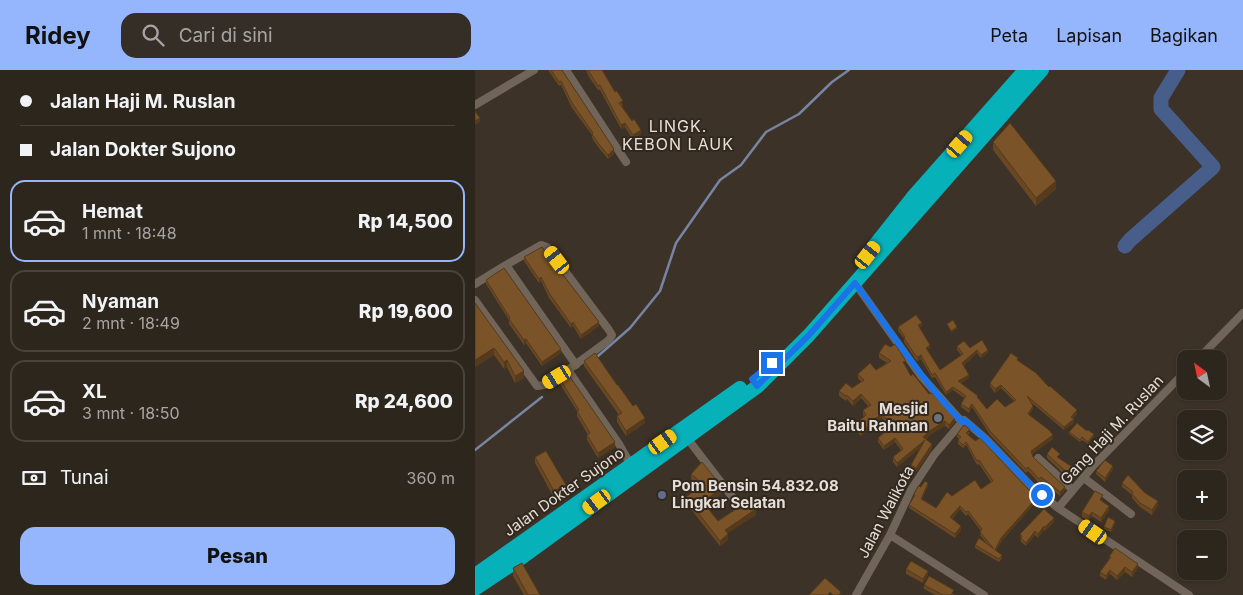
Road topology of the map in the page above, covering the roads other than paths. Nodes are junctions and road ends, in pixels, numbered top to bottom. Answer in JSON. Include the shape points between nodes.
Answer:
{"nodes":[{"id":1,"x":534,"y":70,"type":"edge"},
{"id":2,"x":566,"y":70,"type":"edge"},
{"id":3,"x":1025,"y":70,"type":"edge"},
{"id":4,"x":1043,"y":70,"type":"edge"},
{"id":5,"x":475,"y":105,"type":"edge"},
{"id":6,"x":626,"y":162,"type":"dead end"},
{"id":7,"x":507,"y":266,"type":"junction"},
{"id":8,"x":855,"y":283,"type":"junction"},
{"id":9,"x":475,"y":284,"type":"edge"},
{"id":10,"x":475,"y":300,"type":"edge"},
{"id":11,"x":1243,"y":313,"type":"edge"},
{"id":12,"x":1207,"y":350,"type":"edge"},
{"id":13,"x":576,"y":365,"type":"junction"},
{"id":14,"x":568,"y":370,"type":"junction"},
{"id":15,"x":1177,"y":380,"type":"edge"},
{"id":16,"x":755,"y":383,"type":"junction"},
{"id":17,"x":962,"y":422,"type":"junction"},
{"id":18,"x":687,"y":438,"type":"junction"},
{"id":19,"x":1038,"y":458,"type":"dead end"},
{"id":20,"x":631,"y":465,"type":"junction"},
{"id":21,"x":1084,"y":478,"type":"junction"},
{"id":22,"x":1073,"y":490,"type":"junction"},
{"id":23,"x":740,"y":507,"type":"edge"},
{"id":24,"x":1058,"y":508,"type":"junction"},
{"id":25,"x":1131,"y":514,"type":"dead end"},
{"id":26,"x":890,"y":535,"type":"junction"},
{"id":27,"x":534,"y":540,"type":"junction"},
{"id":28,"x":475,"y":575,"type":"edge"},
{"id":29,"x":475,"y":589,"type":"edge"},
{"id":30,"x":856,"y":595,"type":"edge"},
{"id":31,"x":983,"y":595,"type":"edge"},
{"id":32,"x":1189,"y":595,"type":"edge"}],
"edges":[{"from":1,"to":5,"type":"street"},
{"from":2,"to":6,"type":"street"},
{"from":3,"to":16,"type":"highway","name":"Jalan Dokter Sujono","via":[[912,198],[857,269]]},
{"from":4,"to":8,"type":"highway"},
{"from":7,"to":9,"type":"street"},
{"from":7,"to":13,"type":"street"},
{"from":7,"to":13,"type":"street","via":[[541,245],[547,246],[609,330],[612,335],[609,340]]},
{"from":8,"to":16,"type":"highway","via":[[809,335]]},
{"from":8,"to":17,"type":"street","via":[[921,376]]},
{"from":10,"to":14,"type":"street","via":[[537,386]]},
{"from":11,"to":12,"type":"street"},
{"from":13,"to":14,"type":"street"},
{"from":14,"to":20,"type":"street"},
{"from":15,"to":21,"type":"street","name":"Gang Haji M. Ruslan"},
{"from":16,"to":18,"type":"highway"},
{"from":16,"to":20,"type":"highway","name":"Jalan Dokter Sujono"},
{"from":17,"to":24,"type":"street","via":[[964,420],[978,431],[1029,484]]},
{"from":17,"to":26,"type":"street","name":"Jalan Walikota","via":[[911,490]]},
{"from":18,"to":23,"type":"street"},
{"from":18,"to":27,"type":"highway"},
{"from":19,"to":22,"type":"street"},
{"from":20,"to":27,"type":"highway","name":"Jalan Dokter Sujono"},
{"from":21,"to":22,"type":"street","name":"Gang Haji M. Ruslan"},
{"from":21,"to":25,"type":"street"},
{"from":22,"to":24,"type":"street","name":"Gang Haji M. Ruslan"},
{"from":24,"to":32,"type":"street"},
{"from":26,"to":30,"type":"street","name":"Jalan Walikota"},
{"from":26,"to":31,"type":"street"},
{"from":27,"to":28,"type":"highway","name":"Jalan Dokter Sujono"},
{"from":27,"to":29,"type":"highway"}]}
